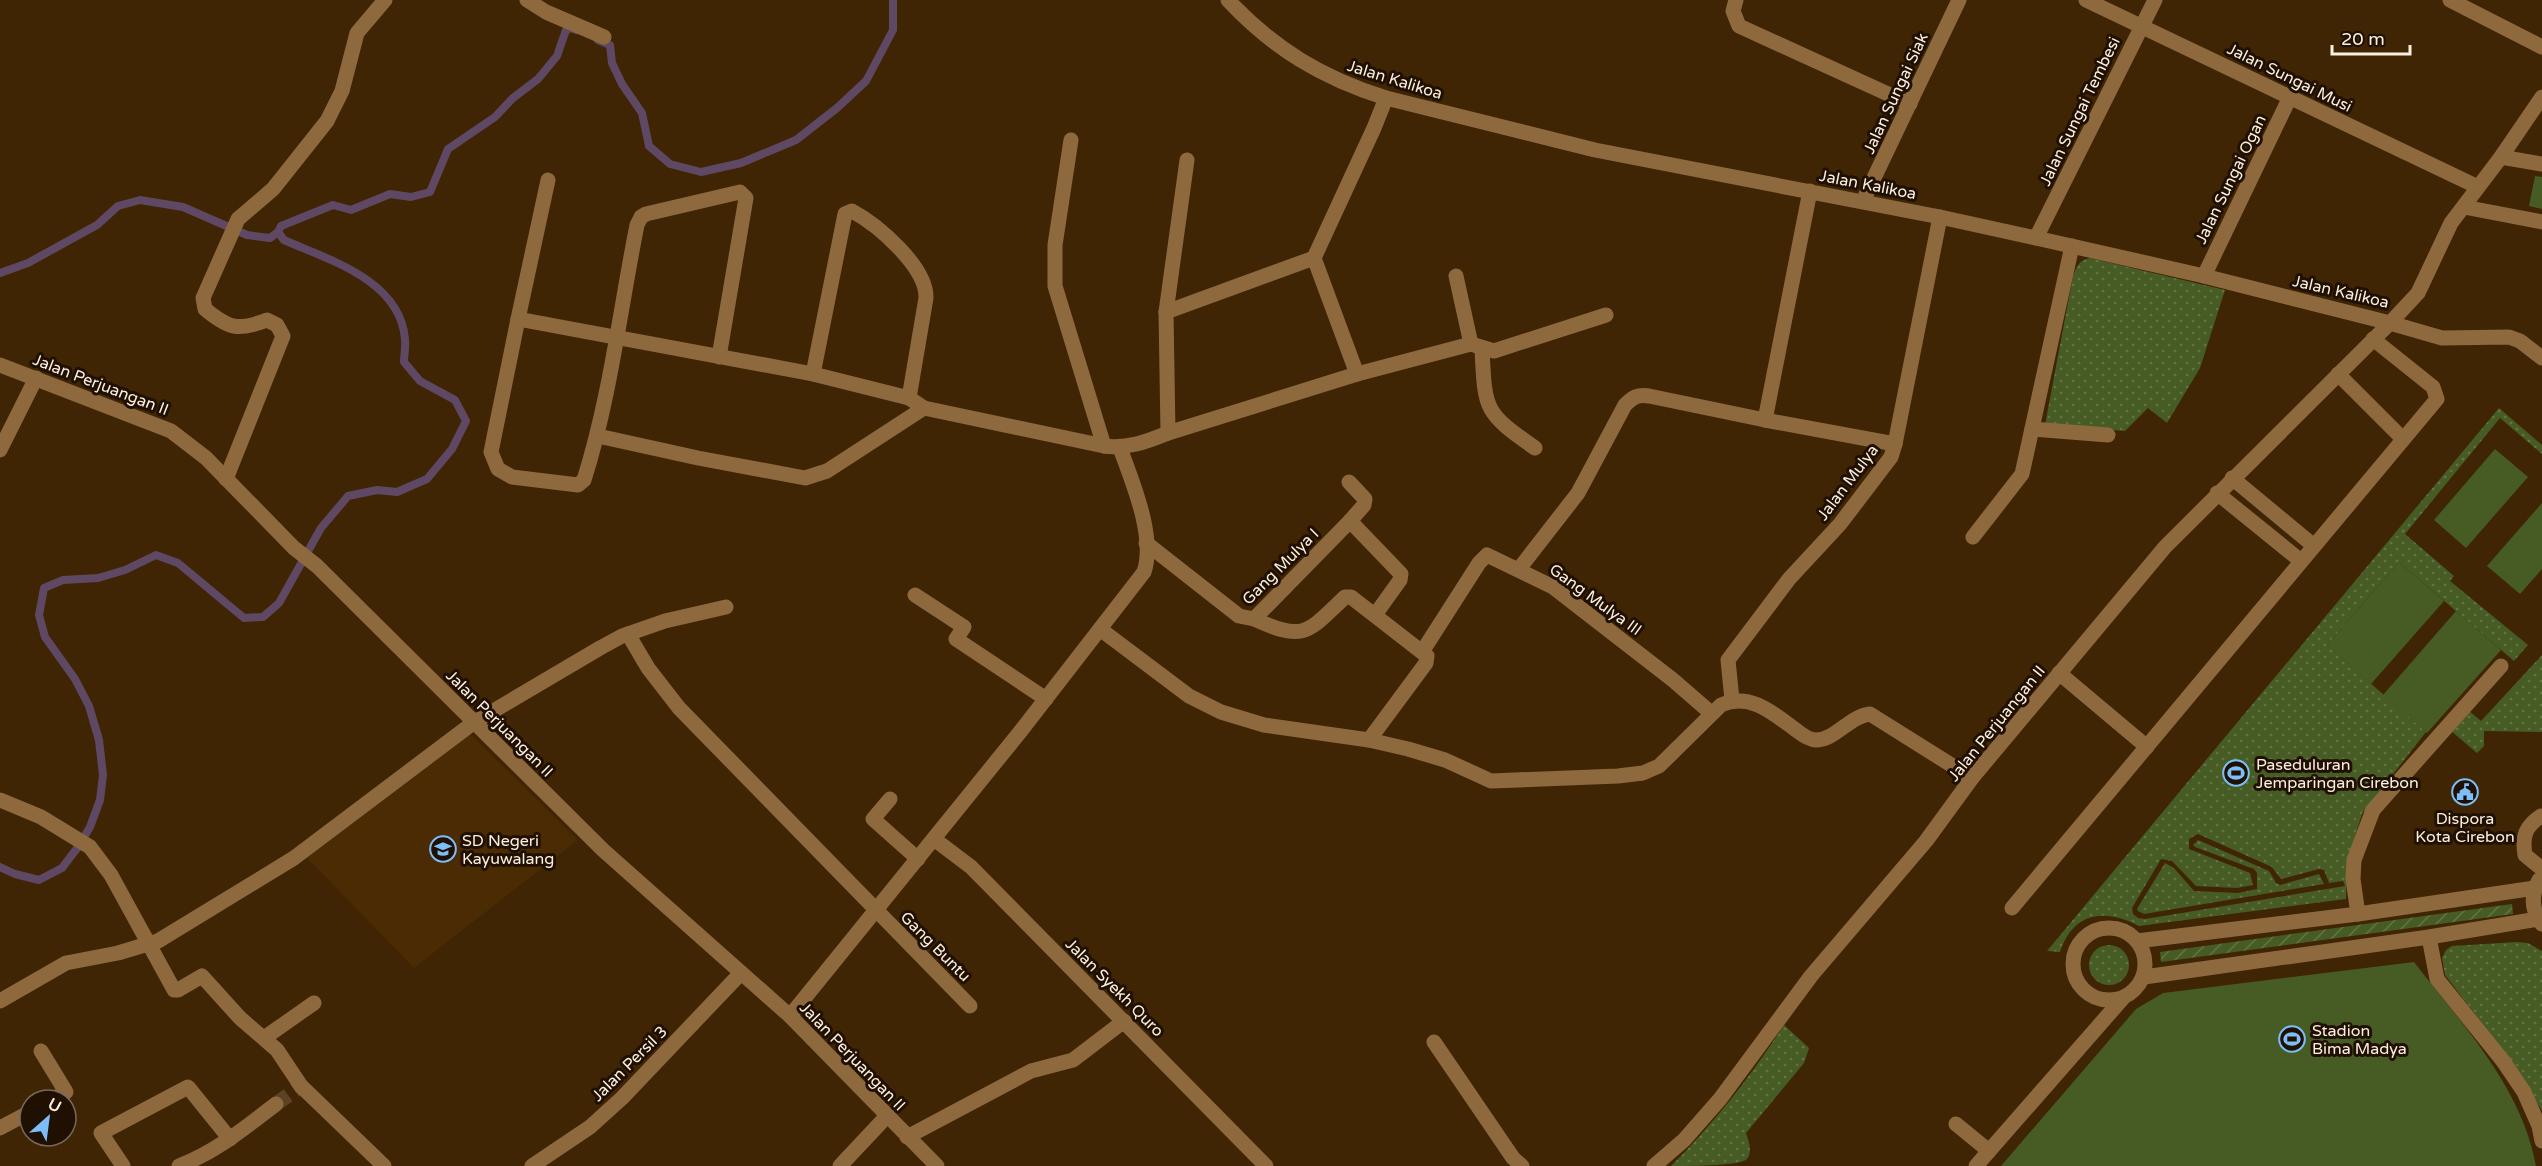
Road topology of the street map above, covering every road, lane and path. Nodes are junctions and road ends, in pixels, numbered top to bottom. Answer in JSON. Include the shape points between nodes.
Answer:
{"nodes":[{"id":1,"x":384,"y":0,"type":"edge"},
{"id":2,"x":527,"y":0,"type":"edge"},
{"id":3,"x":1228,"y":0,"type":"edge"},
{"id":4,"x":1736,"y":0,"type":"edge"},
{"id":5,"x":1959,"y":0,"type":"edge"},
{"id":6,"x":2086,"y":0,"type":"edge"},
{"id":7,"x":2155,"y":0,"type":"edge"},
{"id":8,"x":2450,"y":0,"type":"edge"},
{"id":9,"x":1243,"y":6,"type":"edge"},
{"id":10,"x":2142,"y":26,"type":"junction"},
{"id":11,"x":604,"y":37,"type":"dead end"},
{"id":12,"x":2542,"y":47,"type":"edge"},
{"id":13,"x":2290,"y":97,"type":"junction"},
{"id":14,"x":2542,"y":97,"type":"edge"},
{"id":15,"x":1386,"y":98,"type":"junction"},
{"id":16,"x":1910,"y":104,"type":"junction"},
{"id":17,"x":1071,"y":140,"type":"dead end"},
{"id":18,"x":2501,"y":157,"type":"junction"},
{"id":19,"x":1187,"y":160,"type":"dead end"},
{"id":20,"x":2542,"y":165,"type":"edge"},
{"id":21,"x":548,"y":180,"type":"dead end"},
{"id":22,"x":2478,"y":187,"type":"junction"},
{"id":23,"x":1810,"y":191,"type":"junction"},
{"id":24,"x":1863,"y":201,"type":"junction"},
{"id":25,"x":2464,"y":207,"type":"junction"},
{"id":26,"x":1940,"y":217,"type":"junction"},
{"id":27,"x":2542,"y":222,"type":"edge"},
{"id":28,"x":2036,"y":238,"type":"junction"},
{"id":29,"x":2072,"y":246,"type":"junction"},
{"id":30,"x":1314,"y":258,"type":"junction"},
{"id":31,"x":1456,"y":276,"type":"dead end"},
{"id":32,"x":2204,"y":276,"type":"junction"},
{"id":33,"x":1166,"y":312,"type":"junction"},
{"id":34,"x":1606,"y":315,"type":"dead end"},
{"id":35,"x":518,"y":319,"type":"junction"},
{"id":36,"x":2390,"y":323,"type":"junction"},
{"id":37,"x":615,"y":337,"type":"junction"},
{"id":38,"x":2373,"y":339,"type":"junction"},
{"id":39,"x":1477,"y":346,"type":"junction"},
{"id":40,"x":719,"y":357,"type":"junction"},
{"id":41,"x":2542,"y":358,"type":"edge"},
{"id":42,"x":0,"y":365,"type":"edge"},
{"id":43,"x":813,"y":374,"type":"junction"},
{"id":44,"x":1357,"y":374,"type":"junction"},
{"id":45,"x":2338,"y":374,"type":"junction"},
{"id":46,"x":36,"y":378,"type":"junction"},
{"id":47,"x":909,"y":398,"type":"junction"},
{"id":48,"x":924,"y":408,"type":"junction"},
{"id":49,"x":1766,"y":420,"type":"junction"},
{"id":50,"x":2032,"y":429,"type":"junction"},
{"id":51,"x":1168,"y":433,"type":"junction"},
{"id":52,"x":2108,"y":435,"type":"dead end"},
{"id":53,"x":597,"y":436,"type":"junction"},
{"id":54,"x":2403,"y":439,"type":"junction"},
{"id":55,"x":1895,"y":444,"type":"junction"},
{"id":56,"x":1104,"y":446,"type":"junction"},
{"id":57,"x":1120,"y":448,"type":"junction"},
{"id":58,"x":1535,"y":448,"type":"dead end"},
{"id":59,"x":0,"y":450,"type":"edge"},
{"id":60,"x":2232,"y":478,"type":"junction"},
{"id":61,"x":226,"y":479,"type":"junction"},
{"id":62,"x":1350,"y":482,"type":"dead end"},
{"id":63,"x":2217,"y":493,"type":"junction"},
{"id":64,"x":1350,"y":522,"type":"junction"},
{"id":65,"x":1973,"y":537,"type":"dead end"},
{"id":66,"x":1146,"y":543,"type":"junction"},
{"id":67,"x":2314,"y":546,"type":"junction"},
{"id":68,"x":2301,"y":561,"type":"junction"},
{"id":69,"x":1519,"y":569,"type":"junction"},
{"id":70,"x":915,"y":595,"type":"dead end"},
{"id":71,"x":726,"y":607,"type":"dead end"},
{"id":72,"x":1375,"y":615,"type":"junction"},
{"id":73,"x":1254,"y":619,"type":"junction"},
{"id":74,"x":1100,"y":628,"type":"junction"},
{"id":75,"x":628,"y":634,"type":"junction"},
{"id":76,"x":1422,"y":652,"type":"junction"},
{"id":77,"x":2501,"y":666,"type":"dead end"},
{"id":78,"x":2059,"y":672,"type":"junction"},
{"id":79,"x":1046,"y":699,"type":"junction"},
{"id":80,"x":1732,"y":700,"type":"junction"},
{"id":81,"x":1711,"y":713,"type":"junction"},
{"id":82,"x":473,"y":723,"type":"junction"},
{"id":83,"x":1369,"y":740,"type":"junction"},
{"id":84,"x":2147,"y":747,"type":"junction"},
{"id":85,"x":1972,"y":778,"type":"junction"},
{"id":86,"x":890,"y":799,"type":"dead end"},
{"id":87,"x":0,"y":800,"type":"edge"},
{"id":88,"x":2541,"y":816,"type":"edge"},
{"id":89,"x":934,"y":839,"type":"junction"},
{"id":90,"x":918,"y":859,"type":"junction"},
{"id":91,"x":2542,"y":869,"type":"edge"},
{"id":92,"x":2539,"y":882,"type":"edge"},
{"id":93,"x":2012,"y":908,"type":"dead end"},
{"id":94,"x":876,"y":911,"type":"junction"},
{"id":95,"x":2358,"y":914,"type":"junction"},
{"id":96,"x":2540,"y":922,"type":"edge"},
{"id":97,"x":2429,"y":937,"type":"junction"},
{"id":98,"x":2137,"y":941,"type":"junction"},
{"id":99,"x":149,"y":944,"type":"junction"},
{"id":100,"x":741,"y":973,"type":"junction"},
{"id":101,"x":2144,"y":977,"type":"junction"},
{"id":102,"x":2122,"y":998,"type":"junction"},
{"id":103,"x":0,"y":1001,"type":"edge"},
{"id":104,"x":314,"y":1003,"type":"dead end"},
{"id":105,"x":970,"y":1006,"type":"dead end"},
{"id":106,"x":790,"y":1016,"type":"junction"},
{"id":107,"x":1124,"y":1021,"type":"junction"},
{"id":108,"x":264,"y":1038,"type":"junction"},
{"id":109,"x":1434,"y":1042,"type":"dead end"},
{"id":110,"x":40,"y":1051,"type":"dead end"},
{"id":111,"x":63,"y":1088,"type":"edge"},
{"id":112,"x":276,"y":1104,"type":"tunnel mouth"},
{"id":113,"x":886,"y":1117,"type":"junction"},
{"id":114,"x":18,"y":1118,"type":"edge"},
{"id":115,"x":1956,"y":1124,"type":"dead end"},
{"id":116,"x":0,"y":1128,"type":"edge"},
{"id":117,"x":907,"y":1137,"type":"junction"},
{"id":118,"x":230,"y":1139,"type":"junction"},
{"id":119,"x":2542,"y":1141,"type":"edge"},
{"id":120,"x":1989,"y":1152,"type":"junction"},
{"id":121,"x":202,"y":1162,"type":"edge"},
{"id":122,"x":123,"y":1166,"type":"edge"},
{"id":123,"x":179,"y":1166,"type":"edge"},
{"id":124,"x":384,"y":1166,"type":"edge"},
{"id":125,"x":532,"y":1166,"type":"edge"},
{"id":126,"x":840,"y":1166,"type":"edge"},
{"id":127,"x":937,"y":1166,"type":"edge"},
{"id":128,"x":1266,"y":1166,"type":"edge"},
{"id":129,"x":1522,"y":1166,"type":"edge"},
{"id":130,"x":1654,"y":1166,"type":"edge"},
{"id":131,"x":1976,"y":1166,"type":"edge"}],
"edges":[{"from":1,"to":61,"type":"street","via":[[357,33],[342,91],[327,121],[273,189],[238,219],[203,298],[205,309],[217,319],[241,329],[267,320],[281,329],[283,336]]},
{"from":2,"to":11,"type":"street"},
{"from":3,"to":9,"type":"street","name":"Jalan Kalikoa"},
{"from":4,"to":16,"type":"street","via":[[1733,11],[1739,26]]},
{"from":5,"to":16,"type":"street","name":"Jalan Sungai Siak"},
{"from":6,"to":10,"type":"street","name":"Jalan Sungai Musi"},
{"from":7,"to":10,"type":"street","name":"Jalan Sungai Tembesi"},
{"from":8,"to":12,"type":"street"},
{"from":9,"to":15,"type":"street","name":"Jalan Kalikoa","via":[[1273,42],[1311,68]]},
{"from":10,"to":13,"type":"street","name":"Jalan Sungai Musi"},
{"from":10,"to":28,"type":"street","name":"Jalan Sungai Tembesi"},
{"from":13,"to":22,"type":"street","name":"Jalan Sungai Musi"},
{"from":13,"to":32,"type":"street","name":"Jalan Sungai Ogan"},
{"from":14,"to":18,"type":"street","name":"Jalan Kalikoa"},
{"from":15,"to":23,"type":"street","name":"Jalan Kalikoa","via":[[1595,150]]},
{"from":15,"to":30,"type":"street"},
{"from":16,"to":24,"type":"street","name":"Jalan Sungai Siak"},
{"from":17,"to":56,"type":"street","via":[[1055,245],[1055,286]]},
{"from":18,"to":20,"type":"street"},
{"from":18,"to":22,"type":"street","name":"Jalan Kalikoa"},
{"from":19,"to":33,"type":"street"},
{"from":21,"to":35,"type":"street"},
{"from":22,"to":25,"type":"street","name":"Jalan Kalikoa"},
{"from":23,"to":24,"type":"street","name":"Jalan Kalikoa"},
{"from":23,"to":49,"type":"street"},
{"from":24,"to":26,"type":"street","name":"Jalan Kalikoa"},
{"from":25,"to":27,"type":"street"},
{"from":25,"to":36,"type":"street","name":"Jalan Kalikoa","via":[[2451,223],[2418,293]]},
{"from":26,"to":28,"type":"street","name":"Jalan Kalikoa"},
{"from":26,"to":55,"type":"street","name":"Jalan Mulya"},
{"from":28,"to":29,"type":"street","name":"Jalan Kalikoa"},
{"from":29,"to":32,"type":"street","name":"Jalan Kalikoa"},
{"from":29,"to":50,"type":"street"},
{"from":30,"to":33,"type":"street"},
{"from":30,"to":44,"type":"street"},
{"from":31,"to":39,"type":"street"},
{"from":32,"to":36,"type":"street","name":"Jalan Kalikoa"},
{"from":33,"to":51,"type":"street"},
{"from":34,"to":39,"type":"street","via":[[1494,351]]},
{"from":35,"to":37,"type":"street"},
{"from":35,"to":53,"type":"street","via":[[491,452],[498,469],[512,477],[578,485],[584,480]]},
{"from":36,"to":38,"type":"street","name":"Jalan Perjuangan II"},
{"from":36,"to":41,"type":"street","via":[[2442,338],[2509,337]]},
{"from":37,"to":40,"type":"street"},
{"from":37,"to":40,"type":"street","via":[[640,218],[740,192],[746,198]]},
{"from":37,"to":53,"type":"street"},
{"from":38,"to":45,"type":"street","name":"Jalan Perjuangan II"},
{"from":38,"to":54,"type":"street","via":[[2433,387],[2435,393],[2436,399]]},
{"from":39,"to":44,"type":"street"},
{"from":39,"to":58,"type":"street","via":[[1489,408],[1506,427]]},
{"from":40,"to":43,"type":"street"},
{"from":42,"to":46,"type":"street","name":"Jalan Perjuangan II"},
{"from":43,"to":47,"type":"street"},
{"from":43,"to":47,"type":"street","via":[[845,214],[852,211],[898,248],[925,285]]},
{"from":44,"to":51,"type":"street"},
{"from":45,"to":54,"type":"street"},
{"from":45,"to":60,"type":"street","name":"Jalan Perjuangan II"},
{"from":46,"to":59,"type":"street"},
{"from":46,"to":61,"type":"street","name":"Jalan Perjuangan II","via":[[171,431]]},
{"from":47,"to":48,"type":"street"},
{"from":48,"to":53,"type":"street","via":[[827,471],[805,478]]},
{"from":48,"to":56,"type":"street"},
{"from":49,"to":55,"type":"street"},
{"from":49,"to":69,"type":"street","via":[[1641,395],[1630,399],[1578,493]]},
{"from":50,"to":52,"type":"street"},
{"from":50,"to":65,"type":"street","via":[[2022,474]]},
{"from":51,"to":57,"type":"street"},
{"from":54,"to":67,"type":"street"},
{"from":55,"to":80,"type":"street","name":"Jalan Mulya","via":[[1891,457],[1840,524],[1789,579],[1728,660]]},
{"from":56,"to":57,"type":"street"},
{"from":57,"to":66,"type":"street","via":[[1142,510]]},
{"from":60,"to":63,"type":"street","name":"Jalan Perjuangan II"},
{"from":60,"to":67,"type":"street"},
{"from":61,"to":82,"type":"street","name":"Jalan Perjuangan II"},
{"from":62,"to":64,"type":"street","name":"Gang Mulya I","via":[[1365,499]]},
{"from":63,"to":68,"type":"street"},
{"from":63,"to":78,"type":"street","name":"Jalan Perjuangan II","via":[[2165,547]]},
{"from":64,"to":72,"type":"street","via":[[1401,574],[1401,580]]},
{"from":64,"to":73,"type":"street","name":"Gang Mulya I"},
{"from":66,"to":73,"type":"street","name":"Gang Mulya I","via":[[1239,616]]},
{"from":66,"to":74,"type":"street","via":[[1144,572]]},
{"from":67,"to":68,"type":"street"},
{"from":68,"to":84,"type":"street"},
{"from":69,"to":76,"type":"street","name":"Gang Mulya III","via":[[1487,555]]},
{"from":69,"to":81,"type":"street","name":"Gang Mulya III","via":[[1553,587]]},
{"from":70,"to":79,"type":"street","via":[[964,627],[956,639]]},
{"from":71,"to":75,"type":"street"},
{"from":72,"to":73,"type":"street","via":[[1352,597],[1345,597],[1314,627],[1301,632],[1281,631]]},
{"from":72,"to":76,"type":"street"},
{"from":74,"to":79,"type":"street"},
{"from":74,"to":83,"type":"street","via":[[1189,696],[1221,712],[1264,725]]},
{"from":75,"to":82,"type":"street"},
{"from":75,"to":94,"type":"street","name":"Gang Buntu","via":[[679,708]]},
{"from":76,"to":83,"type":"street","via":[[1427,656],[1426,663]]},
{"from":77,"to":95,"type":"street","via":[[2373,810],[2354,860]]},
{"from":78,"to":84,"type":"street"},
{"from":78,"to":85,"type":"street","name":"Jalan Perjuangan II"},
{"from":79,"to":89,"type":"street"},
{"from":80,"to":81,"type":"street"},
{"from":80,"to":85,"type":"street","via":[[1762,706],[1815,740],[1870,714]]},
{"from":81,"to":83,"type":"street","via":[[1659,766],[1643,773],[1618,776],[1491,781],[1445,760]]},
{"from":82,"to":99,"type":"street","via":[[294,858]]},
{"from":82,"to":100,"type":"street","name":"Jalan Perjuangan II","via":[[603,850]]},
{"from":84,"to":93,"type":"street"},
{"from":85,"to":130,"type":"street","name":"Jalan Perjuangan II","via":[[1926,841],[1811,976],[1720,1099],[1684,1140]]},
{"from":86,"to":90,"type":"street","via":[[873,819]]},
{"from":87,"to":99,"type":"street","via":[[41,817],[90,847],[111,875]]},
{"from":88,"to":91,"type":"street","via":[[2526,830],[2523,841],[2525,855]]},
{"from":89,"to":90,"type":"street"},
{"from":89,"to":107,"type":"street","name":"Jalan Syekh Quro","via":[[972,867]]},
{"from":90,"to":94,"type":"street"},
{"from":92,"to":95,"type":"street"},
{"from":92,"to":96,"type":"street","via":[[2534,909]]},
{"from":94,"to":105,"type":"street","name":"Gang Buntu"},
{"from":94,"to":106,"type":"street"},
{"from":95,"to":98,"type":"street"},
{"from":96,"to":97,"type":"street"},
{"from":97,"to":101,"type":"street"},
{"from":97,"to":119,"type":"street","via":[[2437,979],[2519,1084]]},
{"from":98,"to":101,"type":"street","via":[[2144,952]]},
{"from":98,"to":102,"type":"street","via":[[2116,928],[2103,928],[2091,932],[2075,951],[2075,976],[2081,987],[2103,1000]]},
{"from":99,"to":103,"type":"street","via":[[66,963]]},
{"from":99,"to":108,"type":"street","via":[[174,990],[202,976]]},
{"from":100,"to":106,"type":"street","name":"Jalan Perjuangan II"},
{"from":100,"to":125,"type":"street","name":"Jalan Persil 3","via":[[622,1098],[590,1126]]},
{"from":101,"to":102,"type":"street","via":[[2137,988]]},
{"from":102,"to":120,"type":"street"},
{"from":104,"to":108,"type":"street"},
{"from":106,"to":113,"type":"street","name":"Jalan Perjuangan II"},
{"from":107,"to":117,"type":"street","via":[[1073,1060],[1031,1071]]},
{"from":107,"to":128,"type":"street","name":"Jalan Syekh Quro"},
{"from":108,"to":124,"type":"street","via":[[278,1050],[301,1086]]},
{"from":109,"to":129,"type":"street"},
{"from":110,"to":111,"type":"street"},
{"from":112,"to":118,"type":"street"},
{"from":113,"to":117,"type":"street","name":"Jalan Perjuangan II"},
{"from":113,"to":126,"type":"street"},
{"from":114,"to":116,"type":"street"},
{"from":115,"to":120,"type":"street"},
{"from":117,"to":127,"type":"street","name":"Jalan Perjuangan II"},
{"from":118,"to":121,"type":"street"},
{"from":118,"to":122,"type":"street","via":[[188,1087],[101,1133]]},
{"from":120,"to":131,"type":"street"},
{"from":121,"to":123,"type":"street"}]}
